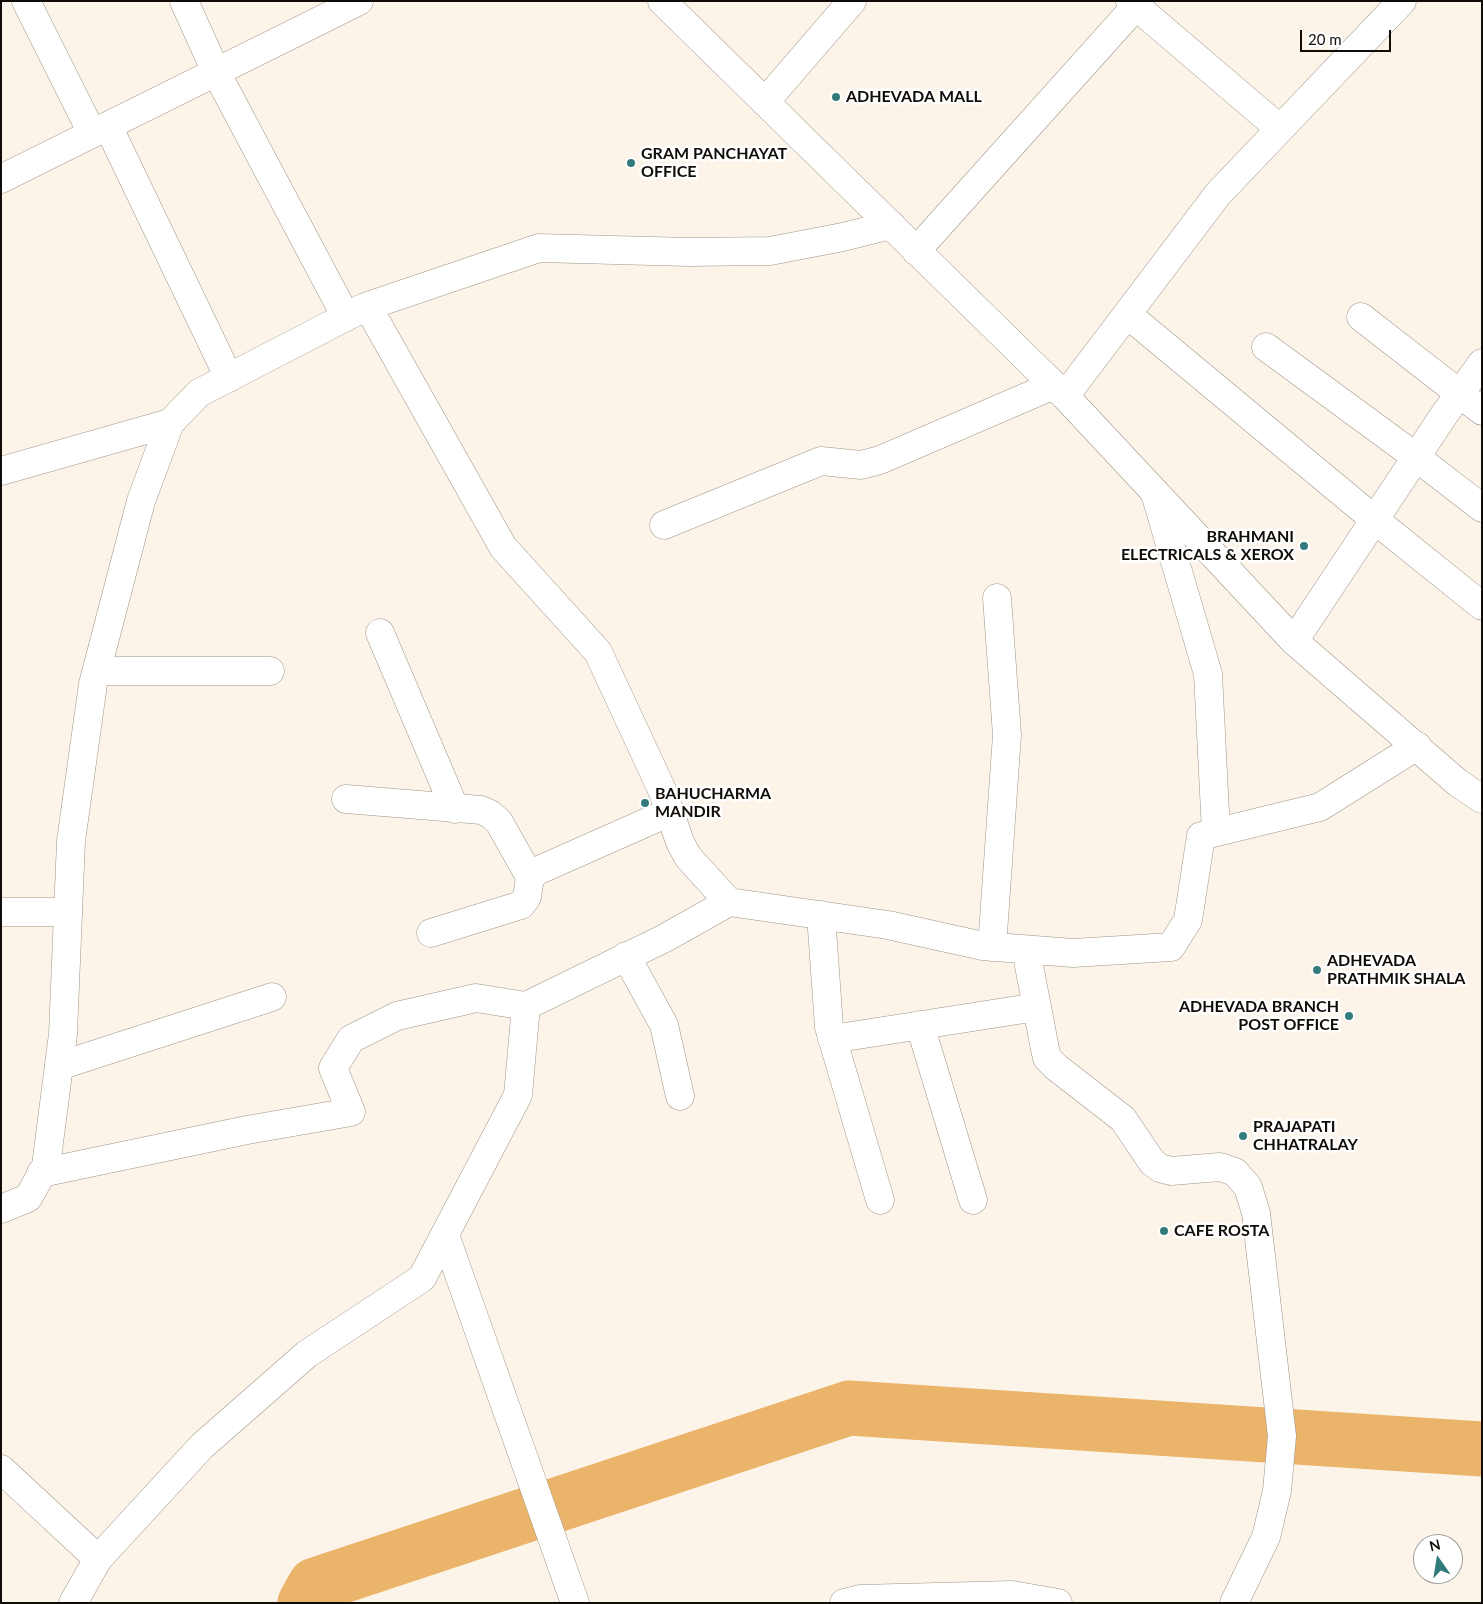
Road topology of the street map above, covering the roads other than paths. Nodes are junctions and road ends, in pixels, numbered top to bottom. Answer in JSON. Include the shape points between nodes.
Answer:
{"nodes":[{"id":1,"x":26,"y":1,"type":"edge"},
{"id":2,"x":184,"y":1,"type":"edge"},
{"id":3,"x":359,"y":1,"type":"edge"},
{"id":4,"x":662,"y":1,"type":"edge"},
{"id":5,"x":852,"y":1,"type":"edge"},
{"id":6,"x":1402,"y":1,"type":"edge"},
{"id":7,"x":1133,"y":4,"type":"edge"},
{"id":8,"x":216,"y":72,"type":"junction"},
{"id":9,"x":765,"y":102,"type":"junction"},
{"id":10,"x":100,"y":129,"type":"junction"},
{"id":11,"x":1280,"y":129,"type":"junction"},
{"id":12,"x":1,"y":179,"type":"edge"},
{"id":13,"x":891,"y":225,"type":"junction"},
{"id":14,"x":916,"y":251,"type":"junction"},
{"id":15,"x":357,"y":312,"type":"junction"},
{"id":16,"x":1127,"y":314,"type":"junction"},
{"id":17,"x":1361,"y":317,"type":"dead end"},
{"id":18,"x":1266,"y":347,"type":"dead end"},
{"id":19,"x":1482,"y":363,"type":"edge"},
{"id":20,"x":229,"y":378,"type":"junction"},
{"id":21,"x":1059,"y":391,"type":"junction"},
{"id":22,"x":1460,"y":393,"type":"junction"},
{"id":23,"x":1482,"y":411,"type":"edge"},
{"id":24,"x":170,"y":423,"type":"junction"},
{"id":25,"x":1416,"y":457,"type":"junction"},
{"id":26,"x":1,"y":471,"type":"edge"},
{"id":27,"x":1155,"y":493,"type":"junction"},
{"id":28,"x":1482,"y":508,"type":"edge"},
{"id":29,"x":1375,"y":520,"type":"junction"},
{"id":30,"x":664,"y":525,"type":"dead end"},
{"id":31,"x":997,"y":598,"type":"dead end"},
{"id":32,"x":1482,"y":606,"type":"edge"},
{"id":33,"x":380,"y":633,"type":"dead end"},
{"id":34,"x":1294,"y":641,"type":"junction"},
{"id":35,"x":96,"y":671,"type":"junction"},
{"id":36,"x":270,"y":671,"type":"dead end"},
{"id":37,"x":1417,"y":746,"type":"junction"},
{"id":38,"x":346,"y":799,"type":"dead end"},
{"id":39,"x":1482,"y":799,"type":"edge"},
{"id":40,"x":455,"y":809,"type":"junction"},
{"id":41,"x":670,"y":812,"type":"junction"},
{"id":42,"x":1216,"y":832,"type":"junction"},
{"id":43,"x":530,"y":878,"type":"junction"},
{"id":44,"x":728,"y":902,"type":"junction"},
{"id":45,"x":1,"y":912,"type":"edge"},
{"id":46,"x":68,"y":912,"type":"junction"},
{"id":47,"x":821,"y":916,"type":"junction"},
{"id":48,"x":431,"y":933,"type":"dead end"},
{"id":49,"x":992,"y":947,"type":"junction"},
{"id":50,"x":1026,"y":950,"type":"junction"},
{"id":51,"x":626,"y":956,"type":"junction"},
{"id":52,"x":272,"y":997,"type":"dead end"},
{"id":53,"x":526,"y":1006,"type":"junction"},
{"id":54,"x":1037,"y":1007,"type":"junction"},
{"id":55,"x":920,"y":1025,"type":"junction"},
{"id":56,"x":832,"y":1039,"type":"junction"},
{"id":57,"x":59,"y":1066,"type":"junction"},
{"id":58,"x":680,"y":1096,"type":"dead end"},
{"id":59,"x":41,"y":1173,"type":"junction"},
{"id":60,"x":880,"y":1200,"type":"dead end"},
{"id":61,"x":973,"y":1200,"type":"dead end"},
{"id":62,"x":1,"y":1209,"type":"edge"},
{"id":63,"x":445,"y":1235,"type":"junction"},
{"id":64,"x":1,"y":1469,"type":"edge"},
{"id":65,"x":98,"y":1559,"type":"junction"},
{"id":66,"x":1014,"y":1599,"type":"edge"},
{"id":67,"x":73,"y":1603,"type":"edge"},
{"id":68,"x":575,"y":1603,"type":"edge"},
{"id":69,"x":844,"y":1603,"type":"edge"},
{"id":70,"x":1058,"y":1603,"type":"edge"},
{"id":71,"x":1234,"y":1603,"type":"edge"}],
"edges":[{"from":1,"to":10,"type":"main road"},
{"from":2,"to":8,"type":"main road"},
{"from":3,"to":8,"type":"main road"},
{"from":4,"to":9,"type":"main road"},
{"from":5,"to":9,"type":"main road"},
{"from":6,"to":11,"type":"main road"},
{"from":7,"to":11,"type":"main road"},
{"from":7,"to":14,"type":"main road"},
{"from":8,"to":10,"type":"main road"},
{"from":8,"to":15,"type":"main road"},
{"from":9,"to":13,"type":"main road"},
{"from":10,"to":12,"type":"main road"},
{"from":10,"to":20,"type":"main road"},
{"from":11,"to":16,"type":"main road","via":[[1218,194]]},
{"from":13,"to":14,"type":"main road"},
{"from":13,"to":15,"type":"main road","via":[[770,251],[540,248]]},
{"from":14,"to":21,"type":"main road"},
{"from":15,"to":20,"type":"main road"},
{"from":15,"to":41,"type":"main road","via":[[503,547],[598,652]]},
{"from":16,"to":21,"type":"main road"},
{"from":16,"to":29,"type":"main road"},
{"from":17,"to":22,"type":"main road"},
{"from":18,"to":25,"type":"main road"},
{"from":19,"to":22,"type":"main road"},
{"from":20,"to":24,"type":"main road","via":[[199,393]]},
{"from":21,"to":27,"type":"main road"},
{"from":21,"to":30,"type":"main road","via":[[880,460],[860,465],[821,461]]},
{"from":22,"to":23,"type":"main road"},
{"from":22,"to":25,"type":"main road"},
{"from":24,"to":26,"type":"main road"},
{"from":24,"to":35,"type":"main road","via":[[141,501]]},
{"from":25,"to":28,"type":"main road"},
{"from":25,"to":29,"type":"main road"},
{"from":27,"to":34,"type":"main road"},
{"from":27,"to":42,"type":"main road","via":[[1208,674]]},
{"from":29,"to":32,"type":"main road"},
{"from":29,"to":34,"type":"main road"},
{"from":31,"to":49,"type":"main road","via":[[1006,735]]},
{"from":33,"to":40,"type":"main road"},
{"from":34,"to":37,"type":"main road"},
{"from":35,"to":36,"type":"main road"},
{"from":35,"to":46,"type":"main road","via":[[71,841]]},
{"from":37,"to":39,"type":"main road","via":[[1458,783]]},
{"from":37,"to":42,"type":"main road","via":[[1320,807]]},
{"from":38,"to":40,"type":"main road"},
{"from":40,"to":43,"type":"main road","via":[[480,810],[490,814],[498,822]]},
{"from":41,"to":43,"type":"main road","via":[[537,871]]},
{"from":41,"to":44,"type":"main road","via":[[688,857]]},
{"from":42,"to":50,"type":"main road","via":[[1201,836],[1188,920],[1171,947],[1073,953]]},
{"from":43,"to":48,"type":"main road","via":[[527,897],[521,905]]},
{"from":44,"to":47,"type":"main road"},
{"from":44,"to":51,"type":"main road"},
{"from":45,"to":46,"type":"main road"},
{"from":46,"to":57,"type":"main road"},
{"from":47,"to":49,"type":"main road","via":[[888,925]]},
{"from":47,"to":56,"type":"main road"},
{"from":49,"to":50,"type":"main road"},
{"from":50,"to":54,"type":"main road"},
{"from":51,"to":53,"type":"main road"},
{"from":51,"to":58,"type":"main road","via":[[664,1025]]},
{"from":52,"to":57,"type":"main road"},
{"from":53,"to":59,"type":"main road","via":[[476,998],[397,1016],[351,1039],[333,1068],[351,1112]]},
{"from":53,"to":63,"type":"main road","via":[[518,1095]]},
{"from":54,"to":55,"type":"main road"},
{"from":54,"to":71,"type":"main road","via":[[1047,1058],[1123,1119],[1152,1162],[1171,1171],[1220,1167],[1235,1172],[1248,1187],[1256,1213],[1282,1436],[1277,1491],[1266,1537]]},
{"from":55,"to":56,"type":"main road"},
{"from":55,"to":61,"type":"main road"},
{"from":56,"to":60,"type":"main road"},
{"from":57,"to":59,"type":"main road","via":[[46,1166]]},
{"from":59,"to":62,"type":"main road","via":[[28,1198]]},
{"from":63,"to":65,"type":"main road","via":[[422,1278],[307,1354],[202,1446]]},
{"from":63,"to":68,"type":"main road"},
{"from":64,"to":65,"type":"main road"},
{"from":65,"to":67,"type":"main road"},
{"from":66,"to":69,"type":"main road","via":[[860,1599]]},
{"from":66,"to":70,"type":"main road"}]}
